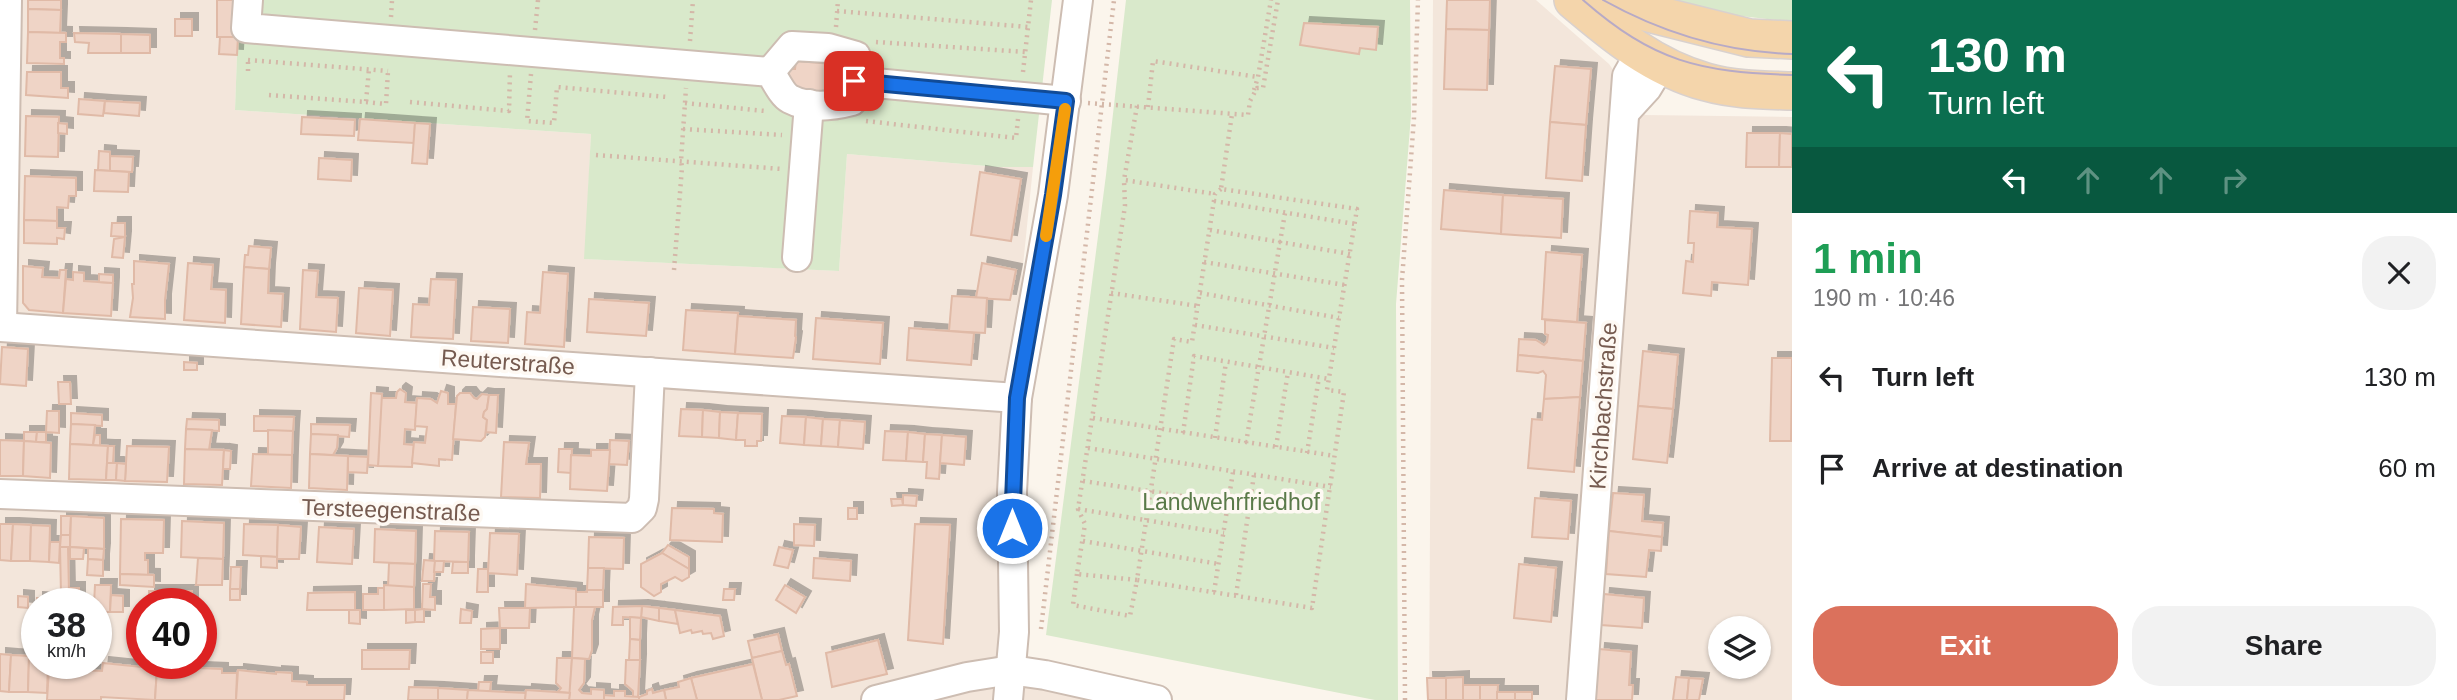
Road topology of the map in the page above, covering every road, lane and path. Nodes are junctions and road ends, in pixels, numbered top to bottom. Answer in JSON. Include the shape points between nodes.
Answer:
{"nodes":[{"id":1,"x":7,"y":0,"type":"edge"},
{"id":2,"x":248,"y":0,"type":"edge"},
{"id":3,"x":538,"y":0,"type":"edge"},
{"id":4,"x":693,"y":0,"type":"edge"},
{"id":5,"x":1031,"y":0,"type":"edge"},
{"id":6,"x":1078,"y":0,"type":"edge"},
{"id":7,"x":1114,"y":0,"type":"edge"},
{"id":8,"x":1271,"y":0,"type":"edge"},
{"id":9,"x":1278,"y":0,"type":"edge"},
{"id":10,"x":1418,"y":0,"type":"edge"},
{"id":11,"x":1573,"y":0,"type":"edge"},
{"id":12,"x":1629,"y":5,"type":"edge"},
{"id":13,"x":837,"y":11,"type":"dead end"},
{"id":14,"x":1028,"y":27,"type":"junction"},
{"id":15,"x":1792,"y":40,"type":"edge"},
{"id":16,"x":869,"y":43,"type":"dead end"},
{"id":17,"x":522,"y":51,"type":"junction"},
{"id":18,"x":1026,"y":52,"type":"junction"},
{"id":19,"x":1652,"y":56,"type":"junction"},
{"id":20,"x":248,"y":60,"type":"dead end"},
{"id":21,"x":1792,"y":62,"type":"edge"},
{"id":22,"x":688,"y":65,"type":"junction"},
{"id":23,"x":369,"y":69,"type":"junction"},
{"id":24,"x":388,"y":71,"type":"dead end"},
{"id":25,"x":770,"y":72,"type":"junction"},
{"id":26,"x":1258,"y":77,"type":"junction"},
{"id":27,"x":854,"y":81,"type":"junction"},
{"id":28,"x":1792,"y":91,"type":"edge"},
{"id":29,"x":270,"y":95,"type":"dead end"},
{"id":30,"x":1021,"y":96,"type":"junction"},
{"id":31,"x":667,"y":97,"type":"dead end"},
{"id":32,"x":1066,"y":101,"type":"junction"},
{"id":33,"x":1250,"y":101,"type":"junction"},
{"id":34,"x":410,"y":102,"type":"dead end"},
{"id":35,"x":808,"y":104,"type":"junction"},
{"id":36,"x":1103,"y":104,"type":"junction"},
{"id":37,"x":1137,"y":106,"type":"junction"},
{"id":38,"x":1148,"y":107,"type":"junction"},
{"id":39,"x":1232,"y":114,"type":"junction"},
{"id":40,"x":866,"y":121,"type":"dead end"},
{"id":41,"x":683,"y":129,"type":"junction"},
{"id":42,"x":807,"y":137,"type":"junction"},
{"id":43,"x":596,"y":155,"type":"dead end"},
{"id":44,"x":681,"y":161,"type":"junction"},
{"id":45,"x":804,"y":170,"type":"junction"},
{"id":46,"x":1124,"y":180,"type":"junction"},
{"id":47,"x":1221,"y":189,"type":"junction"},
{"id":48,"x":1215,"y":194,"type":"junction"},
{"id":49,"x":1214,"y":201,"type":"junction"},
{"id":50,"x":1285,"y":212,"type":"junction"},
{"id":51,"x":1355,"y":224,"type":"junction"},
{"id":52,"x":1210,"y":230,"type":"junction"},
{"id":53,"x":1280,"y":242,"type":"junction"},
{"id":54,"x":1350,"y":254,"type":"junction"},
{"id":55,"x":797,"y":257,"type":"dead end"},
{"id":56,"x":1204,"y":262,"type":"junction"},
{"id":57,"x":674,"y":270,"type":"dead end"},
{"id":58,"x":1274,"y":274,"type":"junction"},
{"id":59,"x":1345,"y":285,"type":"junction"},
{"id":60,"x":1111,"y":293,"type":"junction"},
{"id":61,"x":1200,"y":293,"type":"junction"},
{"id":62,"x":1198,"y":306,"type":"junction"},
{"id":63,"x":1268,"y":306,"type":"junction"},
{"id":64,"x":1339,"y":318,"type":"junction"},
{"id":65,"x":1195,"y":325,"type":"junction"},
{"id":66,"x":1,"y":327,"type":"edge"},
{"id":67,"x":1263,"y":337,"type":"junction"},
{"id":68,"x":1334,"y":348,"type":"junction"},
{"id":69,"x":1226,"y":362,"type":"junction"},
{"id":70,"x":1258,"y":367,"type":"junction"},
{"id":71,"x":650,"y":372,"type":"junction"},
{"id":72,"x":1288,"y":372,"type":"junction"},
{"id":73,"x":1319,"y":377,"type":"junction"},
{"id":74,"x":1329,"y":379,"type":"junction"},
{"id":75,"x":1017,"y":398,"type":"junction"},
{"id":76,"x":1093,"y":418,"type":"junction"},
{"id":77,"x":1161,"y":429,"type":"junction"},
{"id":78,"x":1183,"y":433,"type":"junction"},
{"id":79,"x":1215,"y":438,"type":"junction"},
{"id":80,"x":1246,"y":443,"type":"junction"},
{"id":81,"x":1276,"y":447,"type":"junction"},
{"id":82,"x":1088,"y":448,"type":"junction"},
{"id":83,"x":1307,"y":453,"type":"junction"},
{"id":84,"x":1335,"y":456,"type":"junction"},
{"id":85,"x":1156,"y":459,"type":"junction"},
{"id":86,"x":1233,"y":472,"type":"junction"},
{"id":87,"x":1254,"y":475,"type":"junction"},
{"id":88,"x":1083,"y":481,"type":"junction"},
{"id":89,"x":1331,"y":487,"type":"junction"},
{"id":90,"x":1151,"y":491,"type":"junction"},
{"id":91,"x":0,"y":494,"type":"edge"},
{"id":92,"x":1228,"y":503,"type":"junction"},
{"id":93,"x":1078,"y":509,"type":"junction"},
{"id":94,"x":1147,"y":520,"type":"junction"},
{"id":95,"x":1224,"y":533,"type":"junction"},
{"id":96,"x":1083,"y":541,"type":"junction"},
{"id":97,"x":1142,"y":552,"type":"junction"},
{"id":98,"x":1219,"y":564,"type":"junction"},
{"id":99,"x":1077,"y":574,"type":"junction"},
{"id":100,"x":1137,"y":580,"type":"junction"},
{"id":101,"x":1214,"y":592,"type":"junction"},
{"id":102,"x":1236,"y":596,"type":"junction"},
{"id":103,"x":1014,"y":632,"type":"junction"},
{"id":104,"x":1010,"y":670,"type":"junction"},
{"id":105,"x":876,"y":700,"type":"edge"},
{"id":106,"x":1008,"y":700,"type":"edge"},
{"id":107,"x":1157,"y":700,"type":"edge"},
{"id":108,"x":1405,"y":700,"type":"edge"},
{"id":109,"x":1581,"y":700,"type":"edge"}],
"edges":[{"from":1,"to":66,"type":"street"},
{"from":2,"to":17,"type":"street","via":[[246,28]]},
{"from":3,"to":17,"type":"path"},
{"from":4,"to":22,"type":"path"},
{"from":5,"to":14,"type":"path"},
{"from":6,"to":32,"type":"street"},
{"from":7,"to":36,"type":"path"},
{"from":8,"to":26,"type":"path"},
{"from":9,"to":33,"type":"path","via":[[1263,88],[1257,88]]},
{"from":10,"to":108,"type":"path","via":[[1402,280]]},
{"from":11,"to":19,"type":"main road","via":[[1608,30]]},
{"from":12,"to":15,"type":"main road","via":[[1749,38]]},
{"from":12,"to":19,"type":"main road"},
{"from":13,"to":14,"type":"path"},
{"from":14,"to":18,"type":"path"},
{"from":16,"to":18,"type":"path"},
{"from":17,"to":22,"type":"street"},
{"from":17,"to":31,"type":"path","via":[[527,121],[554,123],[557,88]]},
{"from":17,"to":34,"type":"path","via":[[509,111]]},
{"from":18,"to":30,"type":"path"},
{"from":19,"to":21,"type":"main road","via":[[1679,47],[1724,57]]},
{"from":19,"to":28,"type":"main road","via":[[1705,82]]},
{"from":19,"to":109,"type":"street","name":"Kirchbachstraße","via":[[1627,76]]},
{"from":20,"to":23,"type":"path"},
{"from":22,"to":25,"type":"street"},
{"from":22,"to":41,"type":"path"},
{"from":23,"to":24,"type":"path"},
{"from":23,"to":29,"type":"path","via":[[366,103]]},
{"from":25,"to":27,"type":"street","via":[[792,46],[828,48],[856,56]]},
{"from":25,"to":35,"type":"street","via":[[788,98]]},
{"from":26,"to":33,"type":"path"},
{"from":26,"to":38,"type":"path","via":[[1153,61]]},
{"from":27,"to":30,"type":"street"},
{"from":27,"to":35,"type":"street","via":[[852,100],[833,106]]},
{"from":30,"to":32,"type":"street"},
{"from":30,"to":40,"type":"path","via":[[1016,138]]},
{"from":32,"to":36,"type":"path"},
{"from":32,"to":75,"type":"street"},
{"from":33,"to":39,"type":"path","via":[[1248,115]]},
{"from":35,"to":42,"type":"street"},
{"from":36,"to":37,"type":"path"},
{"from":36,"to":103,"type":"path","via":[[1041,635]]},
{"from":37,"to":38,"type":"path"},
{"from":37,"to":46,"type":"path"},
{"from":38,"to":39,"type":"path"},
{"from":39,"to":47,"type":"path"},
{"from":41,"to":42,"type":"path"},
{"from":41,"to":44,"type":"path"},
{"from":42,"to":45,"type":"street"},
{"from":43,"to":44,"type":"path"},
{"from":44,"to":45,"type":"path"},
{"from":44,"to":57,"type":"path"},
{"from":45,"to":55,"type":"street"},
{"from":46,"to":48,"type":"path"},
{"from":46,"to":60,"type":"path","via":[[1125,206]]},
{"from":47,"to":48,"type":"path"},
{"from":47,"to":51,"type":"path","via":[[1357,209]]},
{"from":48,"to":49,"type":"path"},
{"from":49,"to":50,"type":"path"},
{"from":49,"to":52,"type":"path"},
{"from":50,"to":51,"type":"path"},
{"from":50,"to":53,"type":"path"},
{"from":51,"to":54,"type":"path"},
{"from":52,"to":53,"type":"path"},
{"from":52,"to":56,"type":"path"},
{"from":53,"to":54,"type":"path"},
{"from":53,"to":58,"type":"path"},
{"from":54,"to":59,"type":"path"},
{"from":56,"to":58,"type":"path"},
{"from":56,"to":61,"type":"path"},
{"from":58,"to":59,"type":"path"},
{"from":58,"to":63,"type":"path"},
{"from":59,"to":64,"type":"path"},
{"from":60,"to":62,"type":"path"},
{"from":60,"to":76,"type":"path"},
{"from":61,"to":62,"type":"path"},
{"from":61,"to":63,"type":"path"},
{"from":62,"to":65,"type":"path"},
{"from":63,"to":64,"type":"path"},
{"from":63,"to":67,"type":"path"},
{"from":64,"to":68,"type":"path"},
{"from":65,"to":67,"type":"path"},
{"from":65,"to":77,"type":"path","via":[[1192,342],[1174,340]]},
{"from":66,"to":71,"type":"street","name":"Reuterstraße"},
{"from":67,"to":68,"type":"path"},
{"from":67,"to":70,"type":"path"},
{"from":68,"to":74,"type":"path"},
{"from":69,"to":70,"type":"path"},
{"from":69,"to":78,"type":"path","via":[[1194,356]]},
{"from":69,"to":79,"type":"path"},
{"from":70,"to":72,"type":"path"},
{"from":70,"to":80,"type":"path"},
{"from":71,"to":75,"type":"street","name":"Reuterstraße"},
{"from":71,"to":91,"type":"street","name":"Tersteegenstraße","via":[[644,499],[632,517]]},
{"from":72,"to":73,"type":"path"},
{"from":72,"to":81,"type":"path"},
{"from":73,"to":74,"type":"path"},
{"from":73,"to":83,"type":"path"},
{"from":74,"to":84,"type":"path","via":[[1327,390],[1345,392]]},
{"from":75,"to":103,"type":"street","via":[[1012,492]]},
{"from":76,"to":77,"type":"path"},
{"from":76,"to":82,"type":"path"},
{"from":77,"to":78,"type":"path"},
{"from":77,"to":85,"type":"path"},
{"from":78,"to":79,"type":"path"},
{"from":79,"to":80,"type":"path"},
{"from":80,"to":81,"type":"path"},
{"from":81,"to":83,"type":"path"},
{"from":82,"to":85,"type":"path"},
{"from":82,"to":88,"type":"path"},
{"from":83,"to":84,"type":"path"},
{"from":84,"to":89,"type":"path"},
{"from":85,"to":86,"type":"path"},
{"from":85,"to":90,"type":"path"},
{"from":86,"to":87,"type":"path"},
{"from":86,"to":92,"type":"path"},
{"from":87,"to":89,"type":"path"},
{"from":87,"to":102,"type":"path"},
{"from":88,"to":90,"type":"path"},
{"from":88,"to":93,"type":"path"},
{"from":89,"to":102,"type":"path","via":[[1312,608]]},
{"from":90,"to":92,"type":"path"},
{"from":90,"to":94,"type":"path"},
{"from":92,"to":95,"type":"path"},
{"from":93,"to":94,"type":"path"},
{"from":93,"to":96,"type":"path","via":[[1085,524]]},
{"from":94,"to":95,"type":"path"},
{"from":94,"to":97,"type":"path"},
{"from":95,"to":98,"type":"path"},
{"from":96,"to":97,"type":"path"},
{"from":96,"to":99,"type":"path"},
{"from":97,"to":98,"type":"path"},
{"from":97,"to":100,"type":"path"},
{"from":98,"to":101,"type":"path"},
{"from":99,"to":100,"type":"path"},
{"from":99,"to":100,"type":"path","via":[[1073,605],[1130,616]]},
{"from":100,"to":101,"type":"path"},
{"from":101,"to":102,"type":"path"},
{"from":103,"to":104,"type":"street"},
{"from":104,"to":105,"type":"street"},
{"from":104,"to":106,"type":"street"},
{"from":104,"to":107,"type":"street"}]}
